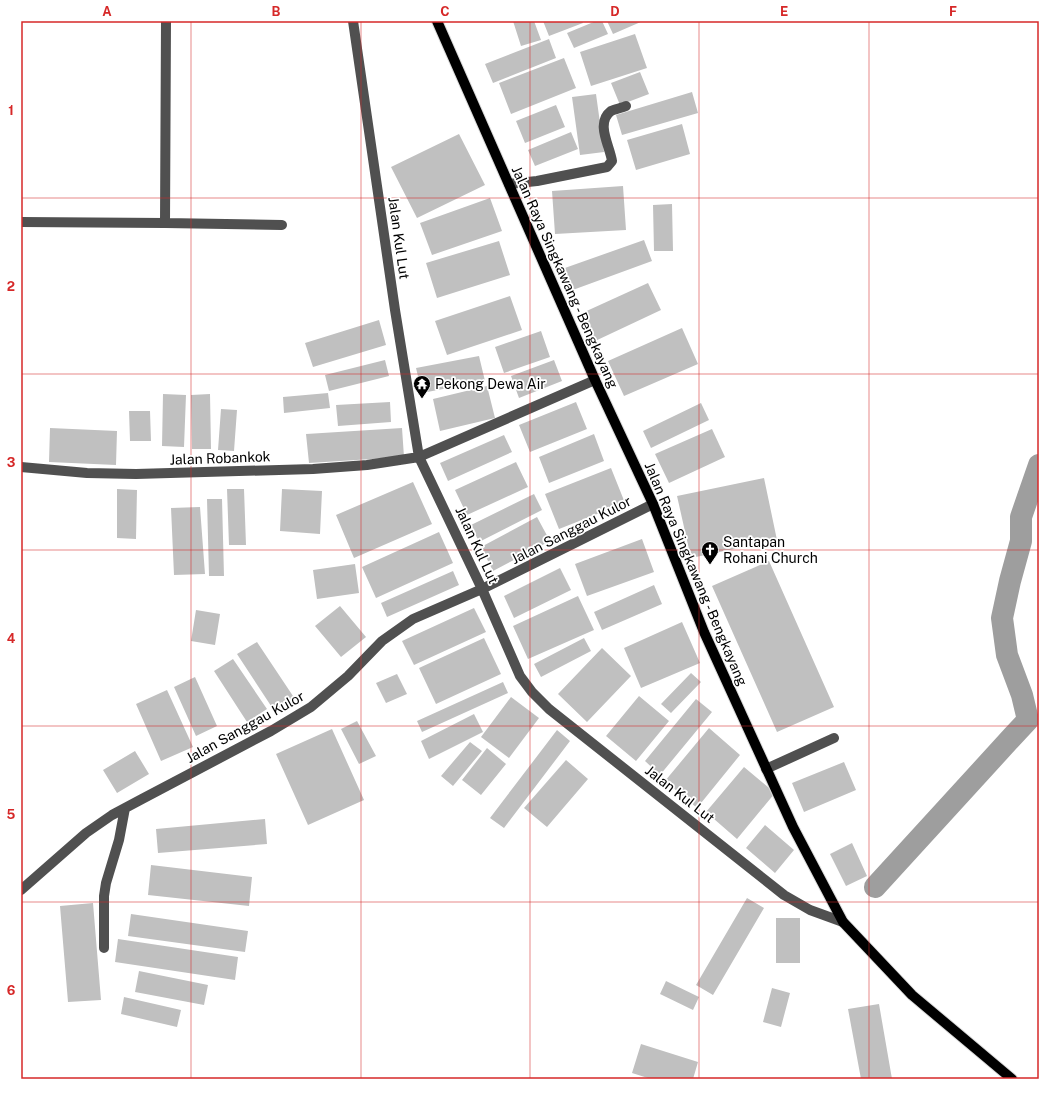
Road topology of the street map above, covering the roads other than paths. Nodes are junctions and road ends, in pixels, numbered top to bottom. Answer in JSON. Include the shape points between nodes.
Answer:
{"nodes":[{"id":1,"x":166,"y":21,"type":"edge"},
{"id":2,"x":353,"y":21,"type":"edge"},
{"id":3,"x":437,"y":21,"type":"edge"},
{"id":4,"x":626,"y":106,"type":"dead end"},
{"id":5,"x":509,"y":184,"type":"junction"},
{"id":6,"x":21,"y":222,"type":"edge"},
{"id":7,"x":165,"y":223,"type":"junction"},
{"id":8,"x":282,"y":225,"type":"dead end"},
{"id":9,"x":595,"y":380,"type":"junction"},
{"id":10,"x":419,"y":457,"type":"junction"},
{"id":11,"x":21,"y":467,"type":"edge"},
{"id":12,"x":653,"y":504,"type":"junction"},
{"id":13,"x":482,"y":589,"type":"junction"},
{"id":14,"x":834,"y":738,"type":"dead end"},
{"id":15,"x":766,"y":769,"type":"junction"},
{"id":16,"x":125,"y":808,"type":"junction"},
{"id":17,"x":21,"y":890,"type":"edge"},
{"id":18,"x":843,"y":922,"type":"junction"},
{"id":19,"x":104,"y":948,"type":"dead end"},
{"id":20,"x":1012,"y":1079,"type":"edge"}],
"edges":[{"from":1,"to":7,"type":"street"},
{"from":2,"to":10,"type":"street","name":"Jalan Kul Lut"},
{"from":3,"to":5,"type":"main road","name":"Jalan Raya Singkawang - Bengkayang"},
{"from":4,"to":5,"type":"street","via":[[612,111],[603,126],[612,161],[607,167]]},
{"from":5,"to":9,"type":"main road","name":"Jalan Raya Singkawang - Bengkayang"},
{"from":6,"to":7,"type":"street"},
{"from":7,"to":8,"type":"street"},
{"from":9,"to":10,"type":"street","name":"Jalan Robankok"},
{"from":9,"to":12,"type":"main road","name":"Jalan Raya Singkawang - Bengkayang"},
{"from":10,"to":11,"type":"street","name":"Jalan Robankok","via":[[336,468],[180,473],[87,473]]},
{"from":10,"to":13,"type":"street","name":"Jalan Kul Lut"},
{"from":12,"to":13,"type":"street","name":"Jalan Sanggau Kulor"},
{"from":12,"to":15,"type":"main road","name":"Jalan Raya Singkawang - Bengkayang","via":[[704,632]]},
{"from":13,"to":16,"type":"street","name":"Jalan Sanggau Kulor","via":[[398,628],[348,676],[293,719]]},
{"from":13,"to":18,"type":"street","name":"Jalan Kul Lut","via":[[520,676],[549,709],[784,895],[810,910]]},
{"from":14,"to":15,"type":"street"},
{"from":15,"to":18,"type":"main road","name":"Jalan Raya Singkawang - Bengkayang"},
{"from":16,"to":17,"type":"street","name":"Jalan Sanggau Kulor","via":[[86,834]]},
{"from":16,"to":19,"type":"street","via":[[104,896]]},
{"from":18,"to":20,"type":"main road","name":"Jalan Raya Singkawang - Bengkayang","via":[[912,995]]}]}
